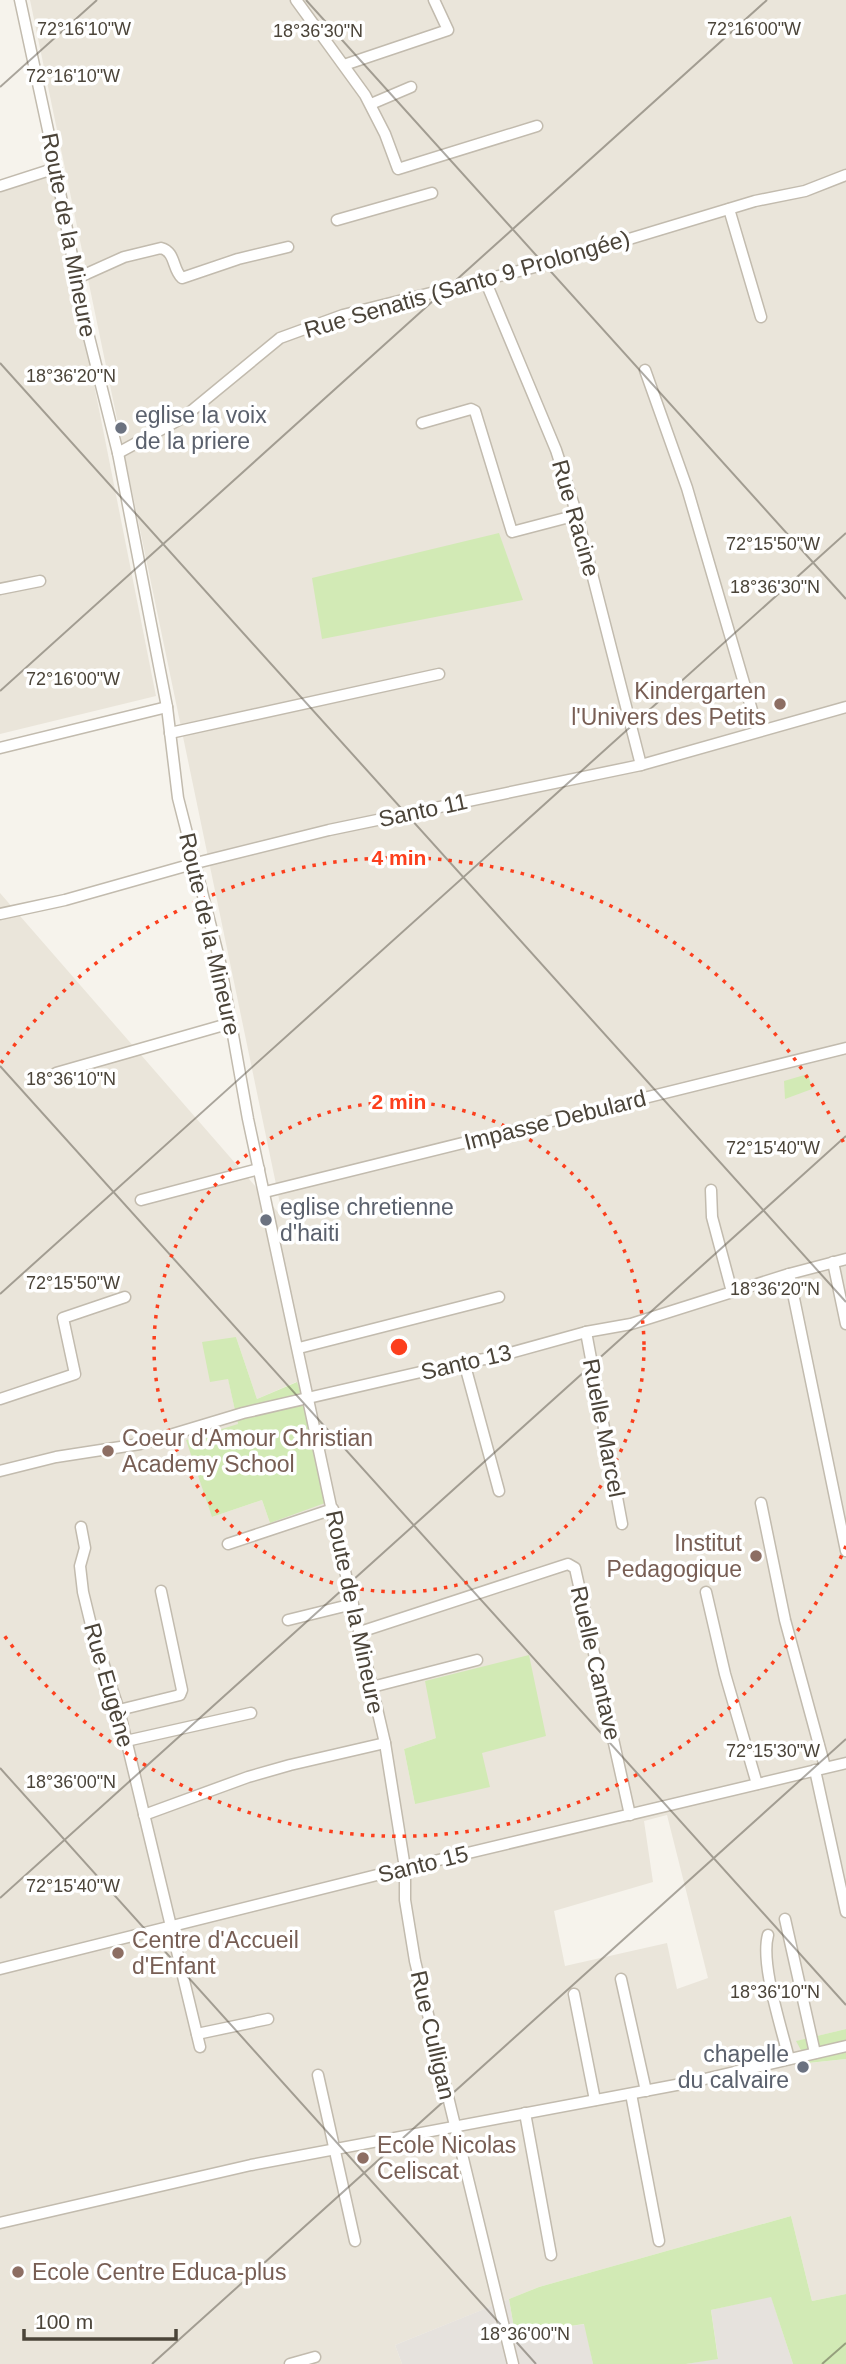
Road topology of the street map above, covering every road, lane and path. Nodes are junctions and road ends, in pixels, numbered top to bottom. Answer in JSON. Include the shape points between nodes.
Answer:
{"nodes":[{"id":1,"x":20,"y":0,"type":"edge"},
{"id":2,"x":296,"y":0,"type":"edge"},
{"id":3,"x":434,"y":0,"type":"edge"},
{"id":4,"x":344,"y":65,"type":"junction"},
{"id":5,"x":411,"y":86,"type":"dead end"},
{"id":6,"x":371,"y":104,"type":"junction"},
{"id":7,"x":537,"y":126,"type":"dead end"},
{"id":8,"x":56,"y":168,"type":"junction"},
{"id":9,"x":846,"y":174,"type":"edge"},
{"id":10,"x":0,"y":186,"type":"edge"},
{"id":11,"x":432,"y":193,"type":"dead end"},
{"id":12,"x":729,"y":209,"type":"junction"},
{"id":13,"x":337,"y":220,"type":"dead end"},
{"id":14,"x":288,"y":247,"type":"dead end"},
{"id":15,"x":75,"y":279,"type":"junction"},
{"id":16,"x":485,"y":280,"type":"junction"},
{"id":17,"x":761,"y":317,"type":"dead end"},
{"id":18,"x":645,"y":370,"type":"dead end"},
{"id":19,"x":422,"y":423,"type":"dead end"},
{"id":20,"x":118,"y":453,"type":"junction"},
{"id":21,"x":577,"y":515,"type":"junction"},
{"id":22,"x":40,"y":581,"type":"dead end"},
{"id":23,"x":0,"y":589,"type":"edge"},
{"id":24,"x":439,"y":674,"type":"dead end"},
{"id":25,"x":167,"y":707,"type":"junction"},
{"id":26,"x":846,"y":707,"type":"edge"},
{"id":27,"x":758,"y":731,"type":"junction"},
{"id":28,"x":170,"y":733,"type":"junction"},
{"id":29,"x":0,"y":748,"type":"edge"},
{"id":30,"x":641,"y":765,"type":"junction"},
{"id":31,"x":196,"y":863,"type":"junction"},
{"id":32,"x":0,"y":914,"type":"edge"},
{"id":33,"x":231,"y":1023,"type":"junction"},
{"id":34,"x":846,"y":1048,"type":"edge"},
{"id":35,"x":56,"y":1073,"type":"dead end"},
{"id":36,"x":260,"y":1169,"type":"junction"},
{"id":37,"x":711,"y":1190,"type":"dead end"},
{"id":38,"x":265,"y":1192,"type":"junction"},
{"id":39,"x":141,"y":1200,"type":"dead end"},
{"id":40,"x":846,"y":1259,"type":"edge"},
{"id":41,"x":833,"y":1262,"type":"junction"},
{"id":42,"x":789,"y":1274,"type":"junction"},
{"id":43,"x":732,"y":1292,"type":"junction"},
{"id":44,"x":125,"y":1297,"type":"dead end"},
{"id":45,"x":499,"y":1297,"type":"dead end"},
{"id":46,"x":846,"y":1324,"type":"edge"},
{"id":47,"x":586,"y":1332,"type":"junction"},
{"id":48,"x":299,"y":1348,"type":"junction"},
{"id":49,"x":464,"y":1362,"type":"junction"},
{"id":50,"x":309,"y":1398,"type":"junction"},
{"id":51,"x":0,"y":1399,"type":"edge"},
{"id":52,"x":0,"y":1471,"type":"edge"},
{"id":53,"x":499,"y":1491,"type":"dead end"},
{"id":54,"x":761,"y":1503,"type":"dead end"},
{"id":55,"x":332,"y":1509,"type":"junction"},
{"id":56,"x":622,"y":1524,"type":"dead end"},
{"id":57,"x":81,"y":1527,"type":"dead end"},
{"id":58,"x":228,"y":1544,"type":"dead end"},
{"id":59,"x":846,"y":1551,"type":"edge"},
{"id":60,"x":161,"y":1591,"type":"dead end"},
{"id":61,"x":705,"y":1592,"type":"dead end"},
{"id":62,"x":353,"y":1604,"type":"junction"},
{"id":63,"x":288,"y":1620,"type":"dead end"},
{"id":64,"x":360,"y":1632,"type":"junction"},
{"id":65,"x":477,"y":1660,"type":"dead end"},
{"id":66,"x":372,"y":1686,"type":"junction"},
{"id":67,"x":118,"y":1710,"type":"junction"},
{"id":68,"x":251,"y":1713,"type":"dead end"},
{"id":69,"x":126,"y":1741,"type":"junction"},
{"id":70,"x":385,"y":1744,"type":"junction"},
{"id":71,"x":846,"y":1763,"type":"edge"},
{"id":72,"x":820,"y":1769,"type":"junction"},
{"id":73,"x":757,"y":1784,"type":"junction"},
{"id":74,"x":144,"y":1815,"type":"junction"},
{"id":75,"x":630,"y":1815,"type":"junction"},
{"id":76,"x":405,"y":1868,"type":"junction"},
{"id":77,"x":846,"y":1912,"type":"edge"},
{"id":78,"x":785,"y":1919,"type":"dead end"},
{"id":79,"x":171,"y":1926,"type":"junction"},
{"id":80,"x":768,"y":1935,"type":"dead end"},
{"id":81,"x":0,"y":1969,"type":"edge"},
{"id":82,"x":621,"y":1979,"type":"dead end"},
{"id":83,"x":574,"y":1994,"type":"dead end"},
{"id":84,"x":268,"y":2018,"type":"dead end"},
{"id":85,"x":197,"y":2034,"type":"junction"},
{"id":86,"x":846,"y":2046,"type":"edge"},
{"id":87,"x":200,"y":2047,"type":"dead end"},
{"id":88,"x":815,"y":2053,"type":"junction"},
{"id":89,"x":789,"y":2059,"type":"junction"},
{"id":90,"x":318,"y":2075,"type":"dead end"},
{"id":91,"x":646,"y":2091,"type":"junction"},
{"id":92,"x":631,"y":2094,"type":"junction"},
{"id":93,"x":596,"y":2100,"type":"junction"},
{"id":94,"x":525,"y":2113,"type":"junction"},
{"id":95,"x":455,"y":2126,"type":"junction"},
{"id":96,"x":336,"y":2149,"type":"junction"},
{"id":97,"x":0,"y":2224,"type":"edge"},
{"id":98,"x":355,"y":2241,"type":"dead end"},
{"id":99,"x":659,"y":2241,"type":"dead end"},
{"id":100,"x":551,"y":2255,"type":"dead end"},
{"id":101,"x":315,"y":2357,"type":"dead end"},
{"id":102,"x":290,"y":2364,"type":"edge"},
{"id":103,"x":513,"y":2364,"type":"edge"}],
"edges":[{"from":1,"to":8,"type":"street","name":"Route de la Mineure"},
{"from":2,"to":4,"type":"street"},
{"from":3,"to":4,"type":"street","via":[[448,30]]},
{"from":4,"to":6,"type":"street"},
{"from":5,"to":6,"type":"street"},
{"from":6,"to":7,"type":"street","via":[[398,169]]},
{"from":8,"to":10,"type":"street"},
{"from":8,"to":15,"type":"street","name":"Route de la Mineure"},
{"from":9,"to":12,"type":"street","name":"Rue Senatis (Santo 9 Prolongée)","via":[[805,191]]},
{"from":11,"to":13,"type":"street"},
{"from":12,"to":16,"type":"street","name":"Rue Senatis (Santo 9 Prolongée)"},
{"from":12,"to":17,"type":"street"},
{"from":14,"to":15,"type":"street","via":[[182,278],[172,255],[161,248],[124,257]]},
{"from":15,"to":20,"type":"street","name":"Route de la Mineure"},
{"from":16,"to":20,"type":"street","name":"Rue Senatis (Santo 9 Prolongée)","via":[[343,315],[281,338],[184,417]]},
{"from":16,"to":21,"type":"street","name":"Rue Racine","via":[[556,450]]},
{"from":18,"to":27,"type":"street","via":[[687,488]]},
{"from":19,"to":21,"type":"street","via":[[475,411],[512,532]]},
{"from":20,"to":25,"type":"street","name":"Route de la Mineure"},
{"from":21,"to":30,"type":"street","name":"Rue Racine"},
{"from":22,"to":23,"type":"street"},
{"from":24,"to":28,"type":"street"},
{"from":25,"to":28,"type":"street","name":"Route de la Mineure"},
{"from":25,"to":29,"type":"street"},
{"from":26,"to":27,"type":"street","name":"Santo 11"},
{"from":27,"to":30,"type":"street","name":"Santo 11"},
{"from":28,"to":31,"type":"street","name":"Route de la Mineure","via":[[178,798]]},
{"from":30,"to":31,"type":"street","name":"Santo 11","via":[[329,830]]},
{"from":31,"to":32,"type":"street","name":"Santo 11"},
{"from":31,"to":33,"type":"street","name":"Route de la Mineure"},
{"from":33,"to":35,"type":"street"},
{"from":33,"to":36,"type":"street","name":"Route de la Mineure"},
{"from":34,"to":38,"type":"street","name":"Impasse Debulard"},
{"from":36,"to":38,"type":"street","name":"Route de la Mineure"},
{"from":36,"to":39,"type":"street"},
{"from":37,"to":43,"type":"street","via":[[712,1217]]},
{"from":38,"to":48,"type":"street","name":"Route de la Mineure"},
{"from":40,"to":41,"type":"street","name":"Santo 13"},
{"from":41,"to":42,"type":"street","name":"Santo 13"},
{"from":41,"to":46,"type":"street"},
{"from":42,"to":43,"type":"street","name":"Santo 13"},
{"from":42,"to":59,"type":"street"},
{"from":43,"to":47,"type":"street","name":"Santo 13","via":[[631,1324]]},
{"from":44,"to":51,"type":"street","via":[[63,1318],[75,1374]]},
{"from":45,"to":48,"type":"street"},
{"from":47,"to":49,"type":"street","name":"Santo 13"},
{"from":47,"to":56,"type":"street","name":"Ruelle Marcel"},
{"from":48,"to":50,"type":"street","name":"Route de la Mineure"},
{"from":49,"to":50,"type":"street","name":"Santo 13"},
{"from":49,"to":53,"type":"street"},
{"from":50,"to":52,"type":"street","name":"Santo 13","via":[[140,1444]]},
{"from":50,"to":55,"type":"street","name":"Route de la Mineure"},
{"from":54,"to":72,"type":"street"},
{"from":55,"to":58,"type":"street"},
{"from":55,"to":62,"type":"street","name":"Route de la Mineure"},
{"from":57,"to":67,"type":"street","name":"Rue Eugène","via":[[83,1592]]},
{"from":60,"to":67,"type":"street","via":[[182,1690],[180,1695]]},
{"from":61,"to":73,"type":"street"},
{"from":62,"to":63,"type":"street"},
{"from":62,"to":64,"type":"street","name":"Route de la Mineure"},
{"from":64,"to":66,"type":"street","name":"Route de la Mineure"},
{"from":64,"to":75,"type":"street","name":"Ruelle Cantave","via":[[572,1565]]},
{"from":65,"to":66,"type":"street"},
{"from":66,"to":70,"type":"street","name":"Route de la Mineure"},
{"from":67,"to":69,"type":"street","name":"Rue Eugène"},
{"from":68,"to":69,"type":"street"},
{"from":69,"to":74,"type":"street","name":"Rue Eugène"},
{"from":70,"to":74,"type":"street","via":[[280,1768]]},
{"from":70,"to":76,"type":"street","name":"Route de la Mineure"},
{"from":71,"to":72,"type":"street","name":"Santo 15"},
{"from":72,"to":73,"type":"street","name":"Santo 15"},
{"from":72,"to":77,"type":"street"},
{"from":73,"to":75,"type":"street","name":"Santo 15"},
{"from":74,"to":79,"type":"street","name":"Rue Eugène"},
{"from":75,"to":76,"type":"street","name":"Santo 15"},
{"from":76,"to":79,"type":"street","name":"Santo 15"},
{"from":76,"to":95,"type":"street","name":"Rue Culligan","via":[[415,1961]]},
{"from":78,"to":88,"type":"street"},
{"from":79,"to":81,"type":"street","name":"Santo 15"},
{"from":79,"to":85,"type":"street","name":"Rue Eugène"},
{"from":80,"to":89,"type":"street","via":[[769,1976]]},
{"from":82,"to":91,"type":"street"},
{"from":83,"to":93,"type":"street"},
{"from":84,"to":85,"type":"street"},
{"from":85,"to":87,"type":"street","name":"Rue Eugène"},
{"from":86,"to":88,"type":"street"},
{"from":88,"to":89,"type":"street"},
{"from":89,"to":91,"type":"street"},
{"from":90,"to":96,"type":"street"},
{"from":91,"to":92,"type":"street"},
{"from":92,"to":93,"type":"street"},
{"from":92,"to":99,"type":"street"},
{"from":93,"to":94,"type":"street"},
{"from":94,"to":95,"type":"street"},
{"from":94,"to":100,"type":"street"},
{"from":95,"to":96,"type":"street"},
{"from":95,"to":103,"type":"street","name":"Rue Culligan"},
{"from":96,"to":97,"type":"street"},
{"from":96,"to":98,"type":"street"},
{"from":101,"to":102,"type":"street"}]}
